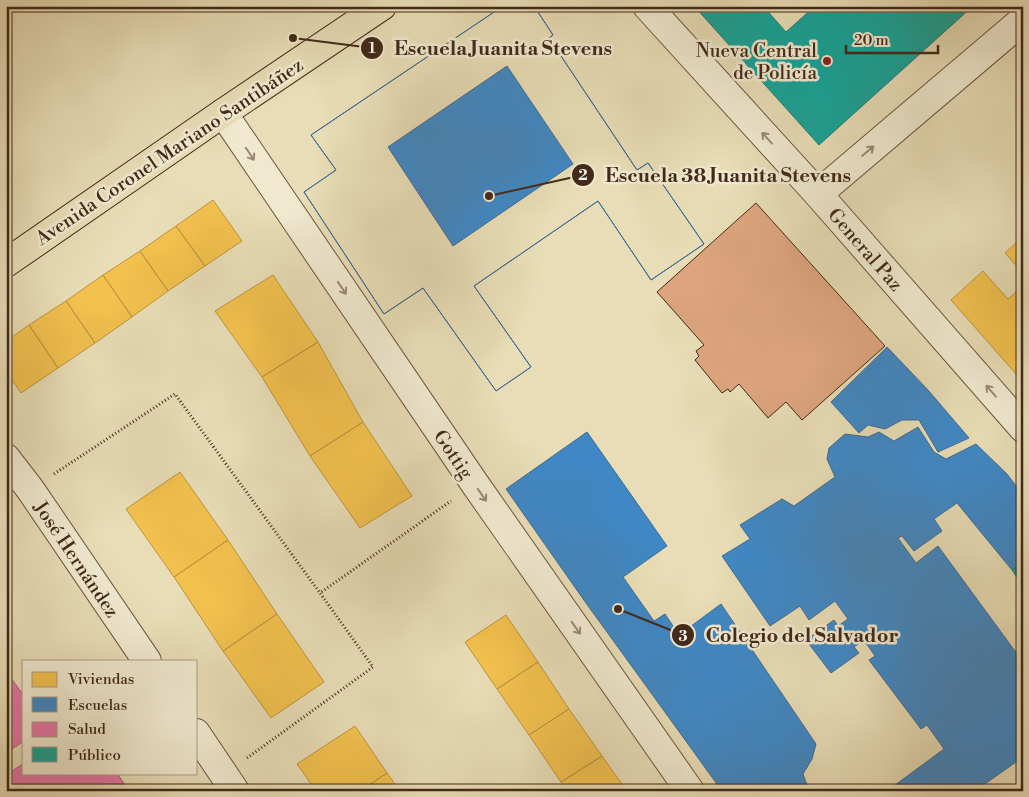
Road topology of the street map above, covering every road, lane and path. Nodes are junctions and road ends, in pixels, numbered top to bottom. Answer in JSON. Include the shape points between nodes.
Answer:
{"nodes":[{"id":1,"x":382,"y":6,"type":"edge"},
{"id":2,"x":647,"y":6,"type":"edge"},
{"id":3,"x":1023,"y":20,"type":"edge"},
{"id":4,"x":223,"y":113,"type":"junction"},
{"id":5,"x":818,"y":194,"type":"junction"},
{"id":6,"x":6,"y":263,"type":"edge"},
{"id":7,"x":1023,"y":428,"type":"edge"},
{"id":8,"x":6,"y":458,"type":"edge"},
{"id":9,"x":475,"y":484,"type":"junction"},
{"id":10,"x":30,"y":489,"type":"junction"},
{"id":11,"x":320,"y":593,"type":"junction"},
{"id":12,"x":146,"y":660,"type":"edge"},
{"id":13,"x":198,"y":736,"type":"edge"},
{"id":14,"x":230,"y":783,"type":"edge"},
{"id":15,"x":690,"y":791,"type":"edge"}],
"edges":[{"from":1,"to":4,"type":"main road","name":"Avenida Coronel Mariano Santibáñez"},
{"from":5,"to":2,"type":"street","name":"General Paz","one_way":true},
{"from":5,"to":3,"type":"street","one_way":true},
{"from":4,"to":6,"type":"main road","name":"Avenida Coronel Mariano Santibáñez"},
{"from":4,"to":9,"type":"street","name":"Gottig","one_way":true},
{"from":7,"to":5,"type":"street","name":"General Paz","one_way":true},
{"from":8,"to":10,"type":"street","name":"José Hernández"},
{"from":9,"to":11,"type":"path"},
{"from":9,"to":15,"type":"street","name":"Gottig","one_way":true},
{"from":10,"to":11,"type":"path","via":[[175,394]]},
{"from":10,"to":12,"type":"street","name":"José Hernández"},
{"from":11,"to":14,"type":"path","via":[[373,667]]},
{"from":13,"to":14,"type":"street"}]}
